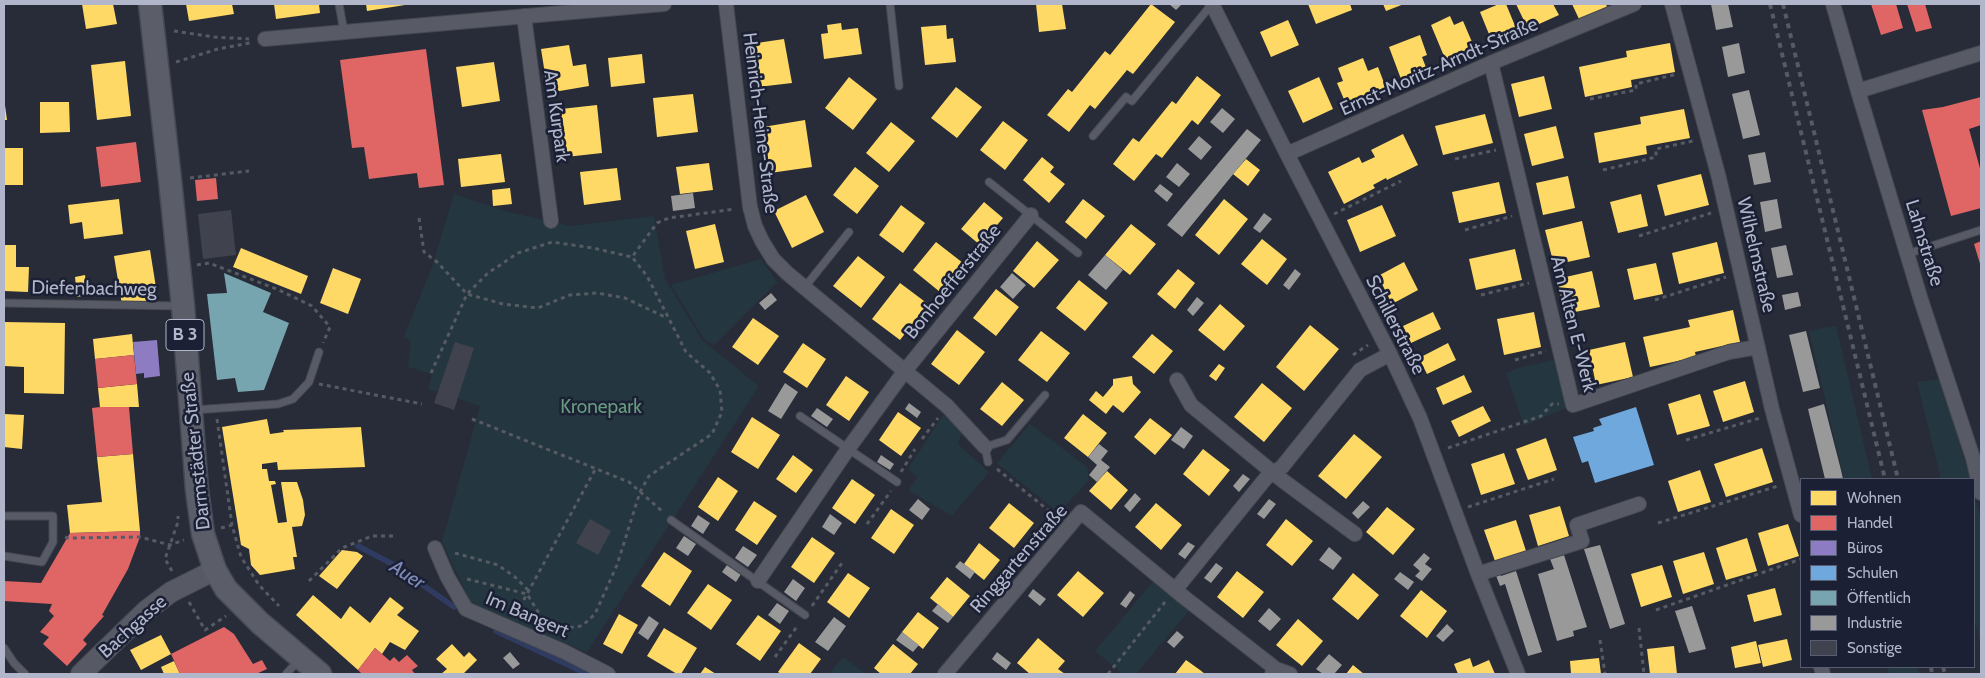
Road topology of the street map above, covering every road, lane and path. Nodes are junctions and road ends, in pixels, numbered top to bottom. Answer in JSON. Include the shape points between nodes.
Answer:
{"nodes":[{"id":1,"x":150,"y":4,"type":"edge"},
{"id":2,"x":339,"y":4,"type":"edge"},
{"id":3,"x":664,"y":4,"type":"edge"},
{"id":4,"x":726,"y":4,"type":"edge"},
{"id":5,"x":890,"y":4,"type":"edge"},
{"id":6,"x":1212,"y":4,"type":"edge"},
{"id":7,"x":1634,"y":4,"type":"edge"},
{"id":8,"x":1672,"y":4,"type":"edge"},
{"id":9,"x":1833,"y":4,"type":"edge"},
{"id":10,"x":524,"y":16,"type":"junction"},
{"id":11,"x":171,"y":30,"type":"dead end"},
{"id":12,"x":344,"y":32,"type":"junction"},
{"id":13,"x":265,"y":39,"type":"junction"},
{"id":14,"x":1981,"y":54,"type":"edge"},
{"id":15,"x":1491,"y":63,"type":"junction"},
{"id":16,"x":158,"y":66,"type":"junction"},
{"id":17,"x":1690,"y":71,"type":"junction"},
{"id":18,"x":899,"y":86,"type":"dead end"},
{"id":19,"x":1858,"y":91,"type":"junction"},
{"id":20,"x":1590,"y":99,"type":"dead end"},
{"id":21,"x":1093,"y":136,"type":"dead end"},
{"id":22,"x":1708,"y":138,"type":"junction"},
{"id":23,"x":1511,"y":146,"type":"junction"},
{"id":24,"x":1287,"y":154,"type":"junction"},
{"id":25,"x":1456,"y":159,"type":"dead end"},
{"id":26,"x":1604,"y":170,"type":"dead end"},
{"id":27,"x":249,"y":171,"type":"dead end"},
{"id":28,"x":170,"y":180,"type":"junction"},
{"id":29,"x":1401,"y":181,"type":"dead end"},
{"id":30,"x":989,"y":182,"type":"dead end"},
{"id":31,"x":750,"y":207,"type":"junction"},
{"id":32,"x":1726,"y":208,"type":"junction"},
{"id":33,"x":1527,"y":212,"type":"junction"},
{"id":34,"x":1031,"y":215,"type":"junction"},
{"id":35,"x":419,"y":218,"type":"dead end"},
{"id":36,"x":551,"y":220,"type":"dead end"},
{"id":37,"x":1322,"y":221,"type":"junction"},
{"id":38,"x":1465,"y":230,"type":"dead end"},
{"id":39,"x":1981,"y":230,"type":"edge"},
{"id":40,"x":849,"y":232,"type":"dead end"},
{"id":41,"x":1639,"y":236,"type":"dead end"},
{"id":42,"x":177,"y":251,"type":"junction"},
{"id":43,"x":1078,"y":253,"type":"dead end"},
{"id":44,"x":1907,"y":254,"type":"junction"},
{"id":45,"x":632,"y":257,"type":"junction"},
{"id":46,"x":1741,"y":273,"type":"junction"},
{"id":47,"x":1543,"y":280,"type":"junction"},
{"id":48,"x":804,"y":288,"type":"junction"},
{"id":49,"x":467,"y":294,"type":"junction"},
{"id":50,"x":1481,"y":296,"type":"dead end"},
{"id":51,"x":1655,"y":300,"type":"dead end"},
{"id":52,"x":4,"y":303,"type":"edge"},
{"id":53,"x":183,"y":306,"type":"junction"},
{"id":54,"x":668,"y":318,"type":"junction"},
{"id":55,"x":1559,"y":347,"type":"junction"},
{"id":56,"x":1758,"y":347,"type":"junction"},
{"id":57,"x":319,"y":352,"type":"joint"},
{"id":58,"x":1390,"y":354,"type":"junction"},
{"id":59,"x":1515,"y":360,"type":"dead end"},
{"id":60,"x":904,"y":372,"type":"junction"},
{"id":61,"x":431,"y":373,"type":"dead end"},
{"id":62,"x":1177,"y":380,"type":"dead end"},
{"id":63,"x":309,"y":382,"type":"junction"},
{"id":64,"x":1045,"y":395,"type":"dead end"},
{"id":65,"x":422,"y":404,"type":"dead end"},
{"id":66,"x":1573,"y":405,"type":"junction"},
{"id":67,"x":947,"y":406,"type":"junction"},
{"id":68,"x":216,"y":409,"type":"junction"},
{"id":69,"x":191,"y":410,"type":"junction"},
{"id":70,"x":1773,"y":414,"type":"junction"},
{"id":71,"x":800,"y":416,"type":"dead end"},
{"id":72,"x":472,"y":419,"type":"dead end"},
{"id":73,"x":922,"y":439,"type":"dead end"},
{"id":74,"x":1686,"y":440,"type":"dead end"},
{"id":75,"x":985,"y":447,"type":"junction"},
{"id":76,"x":848,"y":449,"type":"junction"},
{"id":77,"x":1433,"y":453,"type":"junction"},
{"id":78,"x":1977,"y":457,"type":"edge"},
{"id":79,"x":988,"y":462,"type":"joint"},
{"id":80,"x":596,"y":468,"type":"junction"},
{"id":81,"x":1274,"y":472,"type":"junction"},
{"id":82,"x":1554,"y":479,"type":"dead end"},
{"id":83,"x":897,"y":482,"type":"dead end"},
{"id":84,"x":1791,"y":482,"type":"junction"},
{"id":85,"x":640,"y":492,"type":"junction"},
{"id":86,"x":1981,"y":493,"type":"edge"},
{"id":87,"x":1639,"y":504,"type":"dead end"},
{"id":88,"x":1455,"y":511,"type":"junction"},
{"id":89,"x":1800,"y":513,"type":"edge"},
{"id":90,"x":4,"y":516,"type":"edge"},
{"id":91,"x":671,"y":520,"type":"joint"},
{"id":92,"x":1658,"y":523,"type":"dead end"},
{"id":93,"x":232,"y":525,"type":"junction"},
{"id":94,"x":1068,"y":527,"type":"junction"},
{"id":95,"x":203,"y":534,"type":"junction"},
{"id":96,"x":1355,"y":534,"type":"dead end"},
{"id":97,"x":393,"y":536,"type":"dead end"},
{"id":98,"x":68,"y":538,"type":"dead end"},
{"id":99,"x":435,"y":548,"type":"joint"},
{"id":100,"x":4,"y":556,"type":"edge"},
{"id":101,"x":1800,"y":559,"type":"edge"},
{"id":102,"x":215,"y":570,"type":"junction"},
{"id":103,"x":1478,"y":574,"type":"junction"},
{"id":104,"x":447,"y":576,"type":"junction"},
{"id":105,"x":309,"y":580,"type":"dead end"},
{"id":106,"x":758,"y":581,"type":"junction"},
{"id":107,"x":1175,"y":590,"type":"junction"},
{"id":108,"x":528,"y":592,"type":"junction"},
{"id":109,"x":279,"y":606,"type":"dead end"},
{"id":110,"x":1656,"y":610,"type":"dead end"},
{"id":111,"x":805,"y":615,"type":"dead end"},
{"id":112,"x":510,"y":628,"type":"junction"},
{"id":113,"x":1639,"y":628,"type":"dead end"},
{"id":114,"x":1600,"y":640,"type":"dead end"},
{"id":115,"x":4,"y":648,"type":"edge"},
{"id":116,"x":293,"y":666,"type":"edge"},
{"id":117,"x":1274,"y":672,"type":"edge"},
{"id":118,"x":25,"y":674,"type":"edge"},
{"id":119,"x":81,"y":674,"type":"edge"},
{"id":120,"x":320,"y":674,"type":"edge"},
{"id":121,"x":608,"y":674,"type":"edge"},
{"id":122,"x":945,"y":674,"type":"edge"},
{"id":123,"x":1108,"y":674,"type":"edge"},
{"id":124,"x":1290,"y":674,"type":"edge"},
{"id":125,"x":1518,"y":674,"type":"edge"},
{"id":126,"x":1605,"y":674,"type":"edge"},
{"id":127,"x":1644,"y":674,"type":"edge"}],
"edges":[{"from":1,"to":16,"type":"main road","name":"Darmstädter Straße","number":"B 3"},
{"from":2,"to":12,"type":"lane"},
{"from":3,"to":10,"type":"street"},
{"from":4,"to":31,"type":"street","name":"Heinrich-Heine-Straße"},
{"from":5,"to":18,"type":"lane"},
{"from":6,"to":21,"type":"lane","via":[[1132,101],[1126,97]]},
{"from":6,"to":24,"type":"street","name":"Schillerstraße"},
{"from":7,"to":15,"type":"street","name":"Ernst-Moritz-Arndt-Straße"},
{"from":8,"to":17,"type":"street","name":"Wilhelmstraße"},
{"from":9,"to":19,"type":"street","name":"Lahnstraße"},
{"from":10,"to":12,"type":"street"},
{"from":10,"to":36,"type":"street","name":"Am Kurpark"},
{"from":11,"to":13,"type":"path","via":[[214,37]]},
{"from":12,"to":13,"type":"street"},
{"from":13,"to":16,"type":"path"},
{"from":14,"to":19,"type":"street"},
{"from":15,"to":23,"type":"street","name":"Am Alten E-Werk"},
{"from":15,"to":24,"type":"street","name":"Ernst-Moritz-Arndt-Straße"},
{"from":16,"to":28,"type":"main road","name":"Darmstädter Straße","number":"B 3"},
{"from":17,"to":20,"type":"path","via":[[1636,84],[1636,90]]},
{"from":17,"to":22,"type":"street","name":"Wilhelmstraße"},
{"from":19,"to":44,"type":"street","name":"Lahnstraße"},
{"from":22,"to":26,"type":"path","via":[[1656,149],[1656,157]]},
{"from":22,"to":32,"type":"street","name":"Wilhelmstraße"},
{"from":23,"to":25,"type":"path"},
{"from":23,"to":33,"type":"street","name":"Am Alten E-Werk"},
{"from":24,"to":37,"type":"street","name":"Schillerstraße"},
{"from":27,"to":28,"type":"path"},
{"from":28,"to":42,"type":"main road","name":"Darmstädter Straße","number":"B 3"},
{"from":29,"to":37,"type":"path"},
{"from":30,"to":34,"type":"lane"},
{"from":31,"to":45,"type":"path","via":[[669,218],[657,223]]},
{"from":31,"to":48,"type":"street","name":"Heinrich-Heine-Straße","via":[[755,226],[773,259]]},
{"from":32,"to":41,"type":"path"},
{"from":32,"to":46,"type":"street","name":"Wilhelmstraße"},
{"from":33,"to":38,"type":"path"},
{"from":33,"to":47,"type":"street","name":"Am Alten E-Werk"},
{"from":34,"to":43,"type":"lane"},
{"from":34,"to":60,"type":"street","name":"Bonhoefferstraße"},
{"from":35,"to":49,"type":"path","via":[[424,252]]},
{"from":37,"to":58,"type":"street","name":"Schillerstraße"},
{"from":39,"to":44,"type":"lane"},
{"from":40,"to":48,"type":"lane"},
{"from":42,"to":53,"type":"main road","name":"Darmstädter Straße","number":"B 3"},
{"from":42,"to":57,"type":"path","via":[[192,250],[194,266],[209,263],[312,306],[330,327]]},
{"from":44,"to":78,"type":"street","name":"Lahnstraße"},
{"from":45,"to":49,"type":"path","via":[[552,242],[518,253],[488,273]]},
{"from":45,"to":54,"type":"path","via":[[647,276]]},
{"from":46,"to":51,"type":"path"},
{"from":46,"to":56,"type":"street","name":"Wilhelmstraße"},
{"from":47,"to":50,"type":"path"},
{"from":47,"to":55,"type":"street","name":"Am Alten E-Werk"},
{"from":48,"to":60,"type":"street","name":"Heinrich-Heine-Straße"},
{"from":49,"to":54,"type":"path","via":[[503,304],[538,308],[570,295],[597,293],[625,298]]},
{"from":49,"to":61,"type":"path"},
{"from":52,"to":53,"type":"lane","name":"Diefenbachweg"},
{"from":53,"to":69,"type":"main road","name":"Darmstädter Straße","number":"B 3"},
{"from":54,"to":85,"type":"path","via":[[686,352],[710,373],[720,390],[722,412],[712,434],[649,476]]},
{"from":55,"to":59,"type":"path"},
{"from":55,"to":66,"type":"street","name":"Am Alten E-Werk"},
{"from":56,"to":66,"type":"street","name":"Am Alten E-Werk","via":[[1729,352]]},
{"from":56,"to":70,"type":"street","name":"Wilhelmstraße"},
{"from":57,"to":63,"type":"lane"},
{"from":58,"to":77,"type":"street","name":"Schillerstraße"},
{"from":58,"to":81,"type":"street","via":[[1360,370],[1282,467]]},
{"from":60,"to":67,"type":"street","name":"Heinrich-Heine-Straße"},
{"from":60,"to":76,"type":"street","name":"Bonhoefferstraße"},
{"from":62,"to":81,"type":"street","via":[[1191,405]]},
{"from":63,"to":65,"type":"path"},
{"from":63,"to":68,"type":"lane","via":[[293,398],[278,404]]},
{"from":64,"to":75,"type":"lane","via":[[1007,440]]},
{"from":66,"to":77,"type":"path","via":[[1552,404],[1541,416]]},
{"from":67,"to":73,"type":"path"},
{"from":67,"to":75,"type":"street","name":"Heinrich-Heine-Straße"},
{"from":68,"to":69,"type":"lane"},
{"from":68,"to":93,"type":"path"},
{"from":69,"to":95,"type":"main road","name":"Darmstädter Straße","number":"B 3"},
{"from":70,"to":74,"type":"path"},
{"from":70,"to":84,"type":"street","name":"Wilhelmstraße"},
{"from":71,"to":76,"type":"lane"},
{"from":72,"to":80,"type":"path"},
{"from":75,"to":79,"type":"lane"},
{"from":76,"to":83,"type":"lane"},
{"from":76,"to":106,"type":"street","name":"Bonhoefferstraße"},
{"from":77,"to":88,"type":"street","name":"Schillerstraße"},
{"from":78,"to":86,"type":"street","name":"Lahnstraße"},
{"from":79,"to":94,"type":"path"},
{"from":80,"to":85,"type":"path","via":[[629,482]]},
{"from":80,"to":108,"type":"path"},
{"from":81,"to":96,"type":"street"},
{"from":81,"to":107,"type":"street"},
{"from":82,"to":88,"type":"path"},
{"from":84,"to":89,"type":"street","name":"Wilhelmstraße"},
{"from":84,"to":92,"type":"path"},
{"from":85,"to":91,"type":"path"},
{"from":85,"to":108,"type":"path","via":[[617,565],[595,614],[582,626],[566,628],[542,618]]},
{"from":87,"to":103,"type":"street","via":[[1577,525],[1582,541]]},
{"from":88,"to":103,"type":"street","name":"Schillerstraße"},
{"from":90,"to":100,"type":"lane","via":[[53,516],[53,542],[42,562]]},
{"from":91,"to":106,"type":"lane"},
{"from":93,"to":95,"type":"path"},
{"from":93,"to":109,"type":"path","via":[[241,557],[259,585]]},
{"from":94,"to":107,"type":"street","name":"Ringgartenstraße","via":[[1081,512]]},
{"from":94,"to":122,"type":"street","name":"Ringgartenstraße"},
{"from":95,"to":98,"type":"path","via":[[170,545],[140,538]]},
{"from":95,"to":102,"type":"main road","name":"Darmstädter Straße","number":"B 3"},
{"from":97,"to":105,"type":"path","via":[[372,536],[342,548]]},
{"from":99,"to":104,"type":"street","name":"Im Bangert"},
{"from":99,"to":108,"type":"path","via":[[498,565]]},
{"from":101,"to":110,"type":"path"},
{"from":102,"to":116,"type":"main road","name":"Darmstädter Straße","number":"B 3","via":[[226,589]]},
{"from":102,"to":119,"type":"main road","name":"Bachgasse","via":[[171,592],[147,610]]},
{"from":103,"to":125,"type":"street","name":"Schillerstraße"},
{"from":104,"to":108,"type":"path"},
{"from":104,"to":112,"type":"street","name":"Im Bangert","via":[[466,610]]},
{"from":106,"to":111,"type":"lane"},
{"from":107,"to":117,"type":"street","name":"Ringgartenstraße"},
{"from":107,"to":123,"type":"path"},
{"from":108,"to":112,"type":"path"},
{"from":112,"to":121,"type":"street","name":"Im Bangert"},
{"from":113,"to":127,"type":"path"},
{"from":114,"to":126,"type":"path"},
{"from":115,"to":118,"type":"lane"},
{"from":116,"to":120,"type":"main road","name":"Darmstädter Straße","number":"B 3"},
{"from":117,"to":124,"type":"street","name":"Ringgartenstraße"}]}
